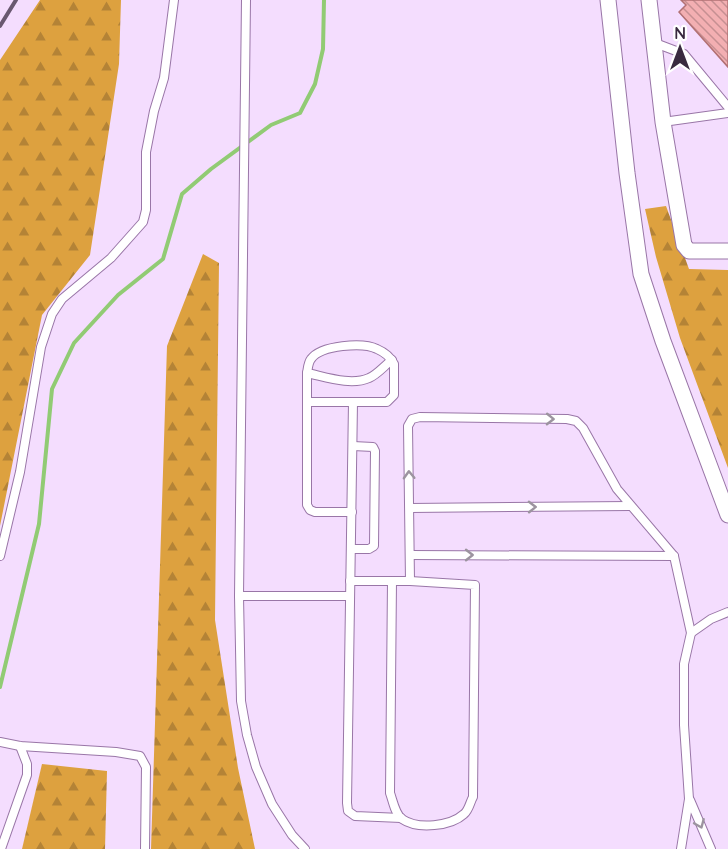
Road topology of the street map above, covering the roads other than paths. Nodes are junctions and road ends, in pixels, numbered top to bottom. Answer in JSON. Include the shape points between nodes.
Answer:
{"nodes":[{"id":1,"x":174,"y":0,"type":"edge"},
{"id":2,"x":246,"y":0,"type":"edge"},
{"id":3,"x":608,"y":0,"type":"edge"},
{"id":4,"x":649,"y":0,"type":"edge"},
{"id":5,"x":655,"y":43,"type":"junction"},
{"id":6,"x":728,"y":107,"type":"edge"},
{"id":7,"x":728,"y":113,"type":"edge"},
{"id":8,"x":663,"y":122,"type":"junction"},
{"id":9,"x":728,"y":251,"type":"edge"},
{"id":10,"x":392,"y":360,"type":"junction"},
{"id":11,"x":307,"y":373,"type":"junction"},
{"id":12,"x":307,"y":402,"type":"junction"},
{"id":13,"x":353,"y":402,"type":"junction"},
{"id":14,"x":353,"y":446,"type":"junction"},
{"id":15,"x":630,"y":506,"type":"junction"},
{"id":16,"x":410,"y":508,"type":"junction"},
{"id":17,"x":352,"y":512,"type":"junction"},
{"id":18,"x":728,"y":515,"type":"edge"},
{"id":19,"x":351,"y":549,"type":"junction"},
{"id":20,"x":410,"y":555,"type":"junction"},
{"id":21,"x":0,"y":556,"type":"edge"},
{"id":22,"x":674,"y":556,"type":"junction"},
{"id":23,"x":392,"y":581,"type":"junction"},
{"id":24,"x":410,"y":581,"type":"junction"},
{"id":25,"x":350,"y":582,"type":"junction"},
{"id":26,"x":239,"y":596,"type":"junction"},
{"id":27,"x":350,"y":596,"type":"junction"},
{"id":28,"x":728,"y":612,"type":"edge"},
{"id":29,"x":691,"y":633,"type":"junction"},
{"id":30,"x":0,"y":742,"type":"edge"},
{"id":31,"x":15,"y":745,"type":"junction"},
{"id":32,"x":689,"y":799,"type":"junction"},
{"id":33,"x":401,"y":818,"type":"junction"},
{"id":34,"x":1,"y":849,"type":"edge"},
{"id":35,"x":145,"y":849,"type":"edge"},
{"id":36,"x":305,"y":849,"type":"edge"},
{"id":37,"x":681,"y":849,"type":"edge"},
{"id":38,"x":711,"y":849,"type":"edge"}],
"edges":[{"from":1,"to":21,"type":"lane","via":[[164,78],[146,153],[143,222],[111,258],[62,299],[52,314],[41,346],[20,472]]},
{"from":2,"to":26,"type":"lane"},
{"from":3,"to":18,"type":"street","via":[[641,274]]},
{"from":4,"to":5,"type":"street"},
{"from":5,"to":6,"type":"lane","via":[[684,54]]},
{"from":5,"to":8,"type":"street"},
{"from":7,"to":8,"type":"lane"},
{"from":8,"to":9,"type":"street","via":[[684,245],[689,251]]},
{"from":10,"to":11,"type":"lane","via":[[370,378],[357,380]]},
{"from":10,"to":11,"type":"lane","via":[[376,348],[327,348],[311,359]]},
{"from":10,"to":13,"type":"lane","via":[[392,399]]},
{"from":11,"to":12,"type":"lane"},
{"from":12,"to":13,"type":"lane"},
{"from":12,"to":17,"type":"lane","via":[[310,510]]},
{"from":13,"to":14,"type":"lane"},
{"from":14,"to":17,"type":"lane"},
{"from":14,"to":19,"type":"lane","via":[[373,447],[375,451],[374,546]]},
{"from":16,"to":15,"type":"lane","one_way":true},
{"from":16,"to":15,"type":"lane","one_way":true,"via":[[408,426],[412,419],[420,417],[576,421]]},
{"from":15,"to":22,"type":"lane"},
{"from":16,"to":20,"type":"lane"},
{"from":17,"to":19,"type":"lane"},
{"from":19,"to":25,"type":"lane"},
{"from":20,"to":22,"type":"lane","one_way":true},
{"from":20,"to":24,"type":"lane"},
{"from":22,"to":29,"type":"lane"},
{"from":23,"to":24,"type":"lane"},
{"from":23,"to":25,"type":"lane"},
{"from":23,"to":33,"type":"lane","via":[[390,793]]},
{"from":24,"to":33,"type":"lane","via":[[475,585],[473,797],[466,812],[452,822],[432,826]]},
{"from":25,"to":27,"type":"lane"},
{"from":26,"to":27,"type":"lane"},
{"from":26,"to":36,"type":"lane","via":[[241,701],[247,735],[272,804]]},
{"from":27,"to":33,"type":"lane","via":[[348,812],[355,816]]},
{"from":28,"to":29,"type":"lane"},
{"from":29,"to":32,"type":"lane","via":[[684,664]]},
{"from":30,"to":31,"type":"lane"},
{"from":31,"to":34,"type":"lane","via":[[27,764],[27,775]]},
{"from":31,"to":35,"type":"lane","via":[[140,756],[146,767]]},
{"from":32,"to":37,"type":"lane"},
{"from":32,"to":38,"type":"lane","one_way":true}]}
